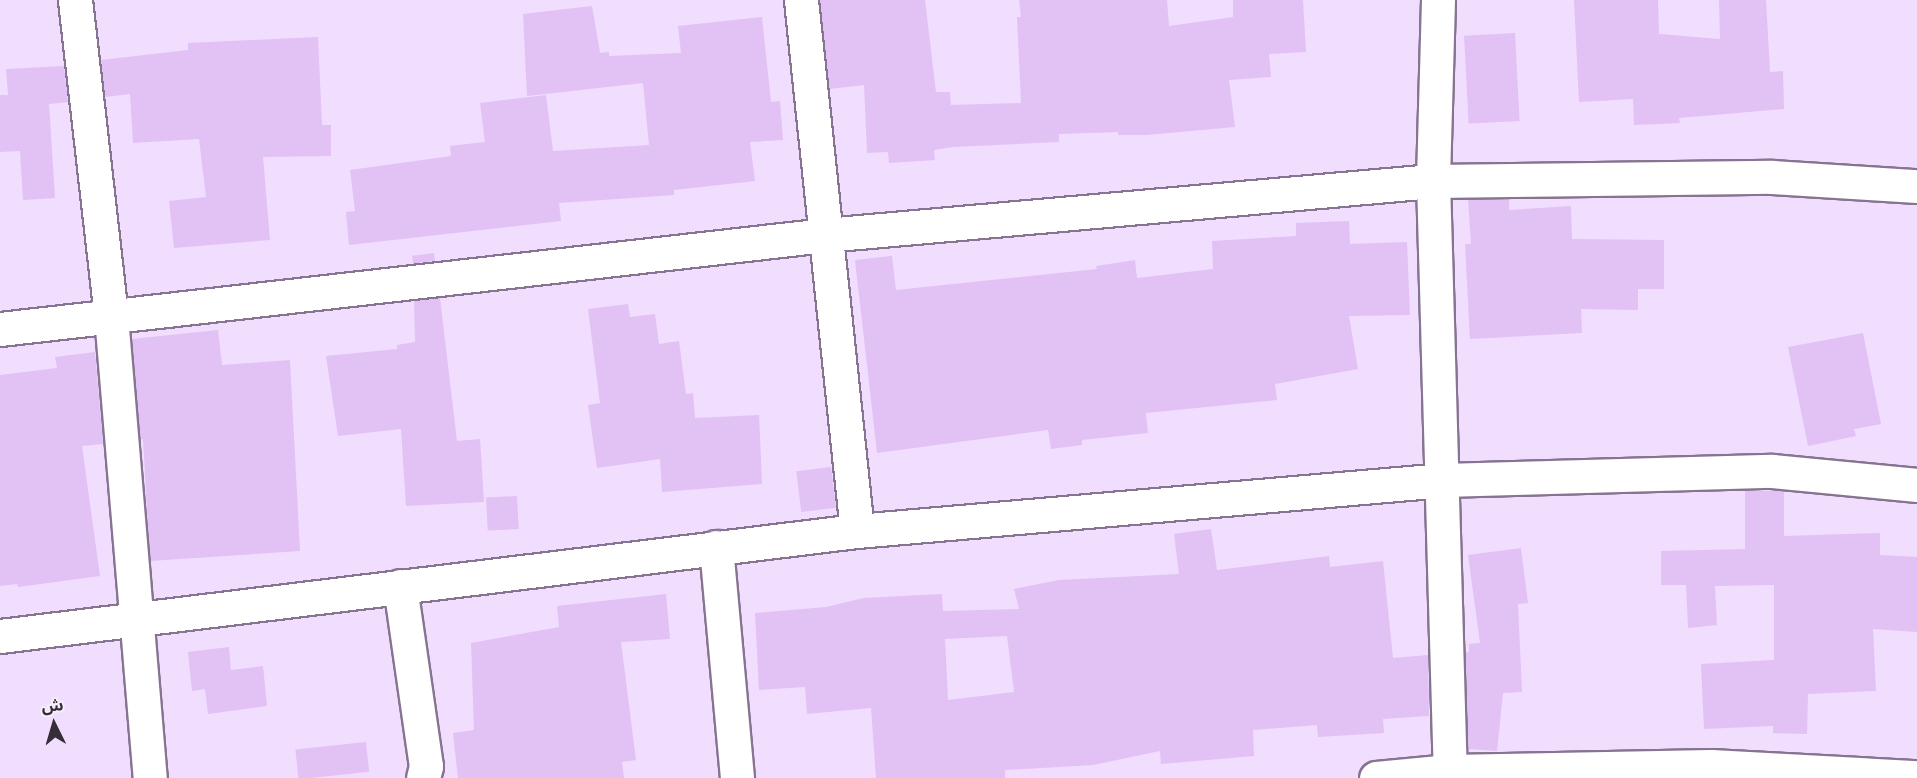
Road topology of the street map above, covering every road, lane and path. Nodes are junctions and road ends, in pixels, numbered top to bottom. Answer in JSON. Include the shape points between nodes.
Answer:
{"nodes":[{"id":1,"x":75,"y":0,"type":"edge"},
{"id":2,"x":801,"y":0,"type":"edge"},
{"id":3,"x":1438,"y":0,"type":"edge"},
{"id":4,"x":1433,"y":181,"type":"junction"},
{"id":5,"x":1917,"y":186,"type":"edge"},
{"id":6,"x":825,"y":235,"type":"junction"},
{"id":7,"x":111,"y":316,"type":"junction"},
{"id":8,"x":0,"y":329,"type":"edge"},
{"id":9,"x":1443,"y":480,"type":"junction"},
{"id":10,"x":1917,"y":485,"type":"edge"},
{"id":11,"x":857,"y":531,"type":"junction"},
{"id":12,"x":716,"y":547,"type":"junction"},
{"id":13,"x":400,"y":586,"type":"junction"},
{"id":14,"x":137,"y":618,"type":"junction"},
{"id":15,"x":0,"y":636,"type":"edge"},
{"id":16,"x":1450,"y":775,"type":"edge"},
{"id":17,"x":1917,"y":777,"type":"edge"},
{"id":18,"x":150,"y":778,"type":"edge"},
{"id":19,"x":423,"y":778,"type":"edge"},
{"id":20,"x":737,"y":778,"type":"edge"},
{"id":21,"x":1376,"y":778,"type":"edge"}],
"edges":[{"from":1,"to":7,"type":"street"},
{"from":2,"to":6,"type":"street"},
{"from":3,"to":4,"type":"street"},
{"from":4,"to":5,"type":"street","via":[[1772,177]]},
{"from":4,"to":6,"type":"street"},
{"from":4,"to":9,"type":"street"},
{"from":6,"to":7,"type":"street"},
{"from":6,"to":11,"type":"street"},
{"from":7,"to":8,"type":"street"},
{"from":7,"to":14,"type":"street"},
{"from":9,"to":10,"type":"street","via":[[1772,471]]},
{"from":9,"to":11,"type":"street"},
{"from":9,"to":16,"type":"street"},
{"from":11,"to":12,"type":"street"},
{"from":12,"to":13,"type":"street"},
{"from":12,"to":20,"type":"street"},
{"from":13,"to":14,"type":"street"},
{"from":13,"to":19,"type":"street","via":[[426,766]]},
{"from":14,"to":15,"type":"street"},
{"from":14,"to":18,"type":"street"},
{"from":16,"to":17,"type":"street","via":[[1711,766]]},
{"from":16,"to":21,"type":"street"}]}
